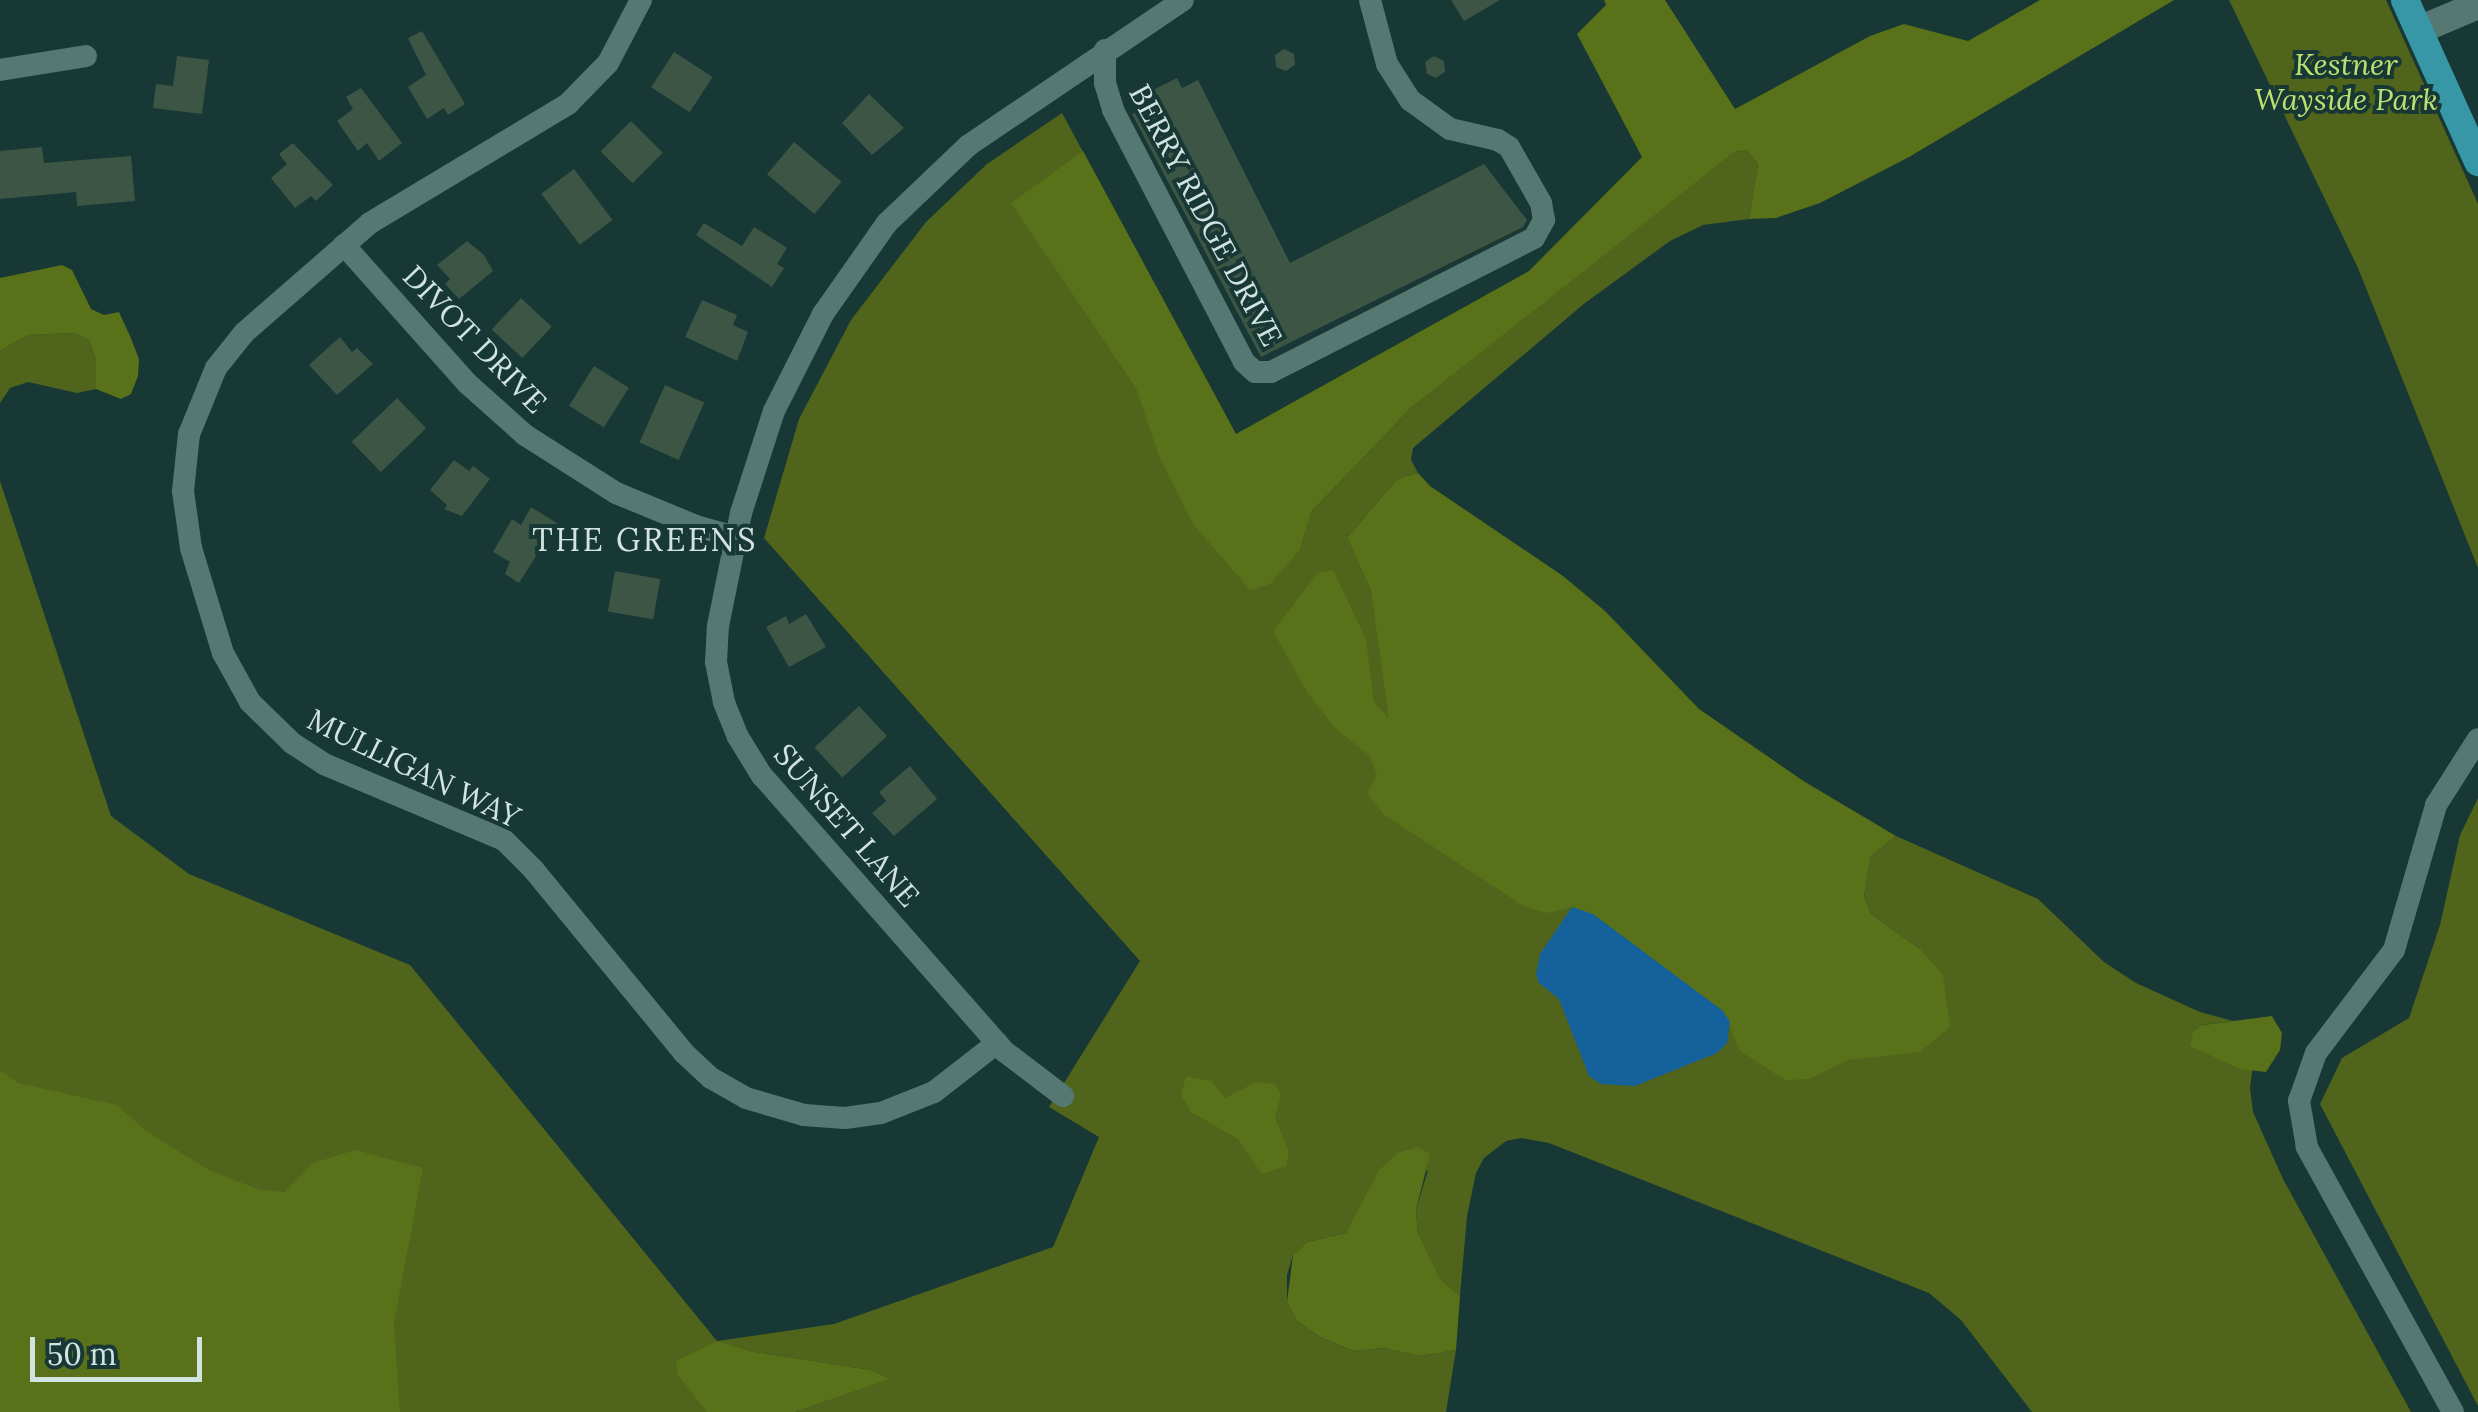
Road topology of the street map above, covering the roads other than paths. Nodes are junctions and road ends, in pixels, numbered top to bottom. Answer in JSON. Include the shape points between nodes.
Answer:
{"nodes":[{"id":1,"x":641,"y":0,"type":"edge"},
{"id":2,"x":1184,"y":0,"type":"edge"},
{"id":3,"x":1370,"y":0,"type":"edge"},
{"id":4,"x":2406,"y":0,"type":"edge"},
{"id":5,"x":2478,"y":6,"type":"edge"},
{"id":6,"x":2419,"y":30,"type":"junction"},
{"id":7,"x":1104,"y":50,"type":"junction"},
{"id":8,"x":86,"y":56,"type":"dead end"},
{"id":9,"x":0,"y":70,"type":"edge"},
{"id":10,"x":2478,"y":162,"type":"edge"},
{"id":11,"x":344,"y":245,"type":"junction"},
{"id":12,"x":735,"y":537,"type":"junction"},
{"id":13,"x":2478,"y":739,"type":"edge"},
{"id":14,"x":997,"y":1043,"type":"junction"},
{"id":15,"x":1064,"y":1096,"type":"dead end"},
{"id":16,"x":2453,"y":1412,"type":"edge"}],
"edges":[{"from":1,"to":11,"type":"street","name":"MULLIGAN WAY","via":[[608,62],[568,104],[370,222]]},
{"from":2,"to":7,"type":"street","name":"SUNSET LANE"},
{"from":3,"to":7,"type":"street","name":"BERRY RIDGE DRIVE","via":[[1388,64],[1410,100],[1450,128],[1498,140],[1517,158],[1545,213],[1534,238],[1271,372],[1255,372],[1244,362],[1113,110],[1104,84]]},
{"from":4,"to":6,"type":"main road"},
{"from":5,"to":6,"type":"street"},
{"from":6,"to":10,"type":"main road"},
{"from":7,"to":12,"type":"street","name":"SUNSET LANE","via":[[954,157],[887,223],[842,284],[789,378]]},
{"from":8,"to":9,"type":"street"},
{"from":11,"to":12,"type":"street","name":"DIVOT DRIVE","via":[[468,384],[525,435],[616,493]]},
{"from":11,"to":14,"type":"street","name":"MULLIGAN WAY","via":[[230,348],[204,388],[188,434],[183,491],[192,548],[223,652],[260,716],[324,764],[504,840],[684,1053],[746,1098],[804,1116],[881,1113],[934,1092]]},
{"from":12,"to":14,"type":"street","name":"SUNSET LANE","via":[[716,662],[738,737],[784,803]]},
{"from":13,"to":16,"type":"street","via":[[2436,805],[2394,950],[2316,1053],[2299,1101],[2307,1147]]},
{"from":14,"to":15,"type":"street","name":"SUNSET LANE"}]}
